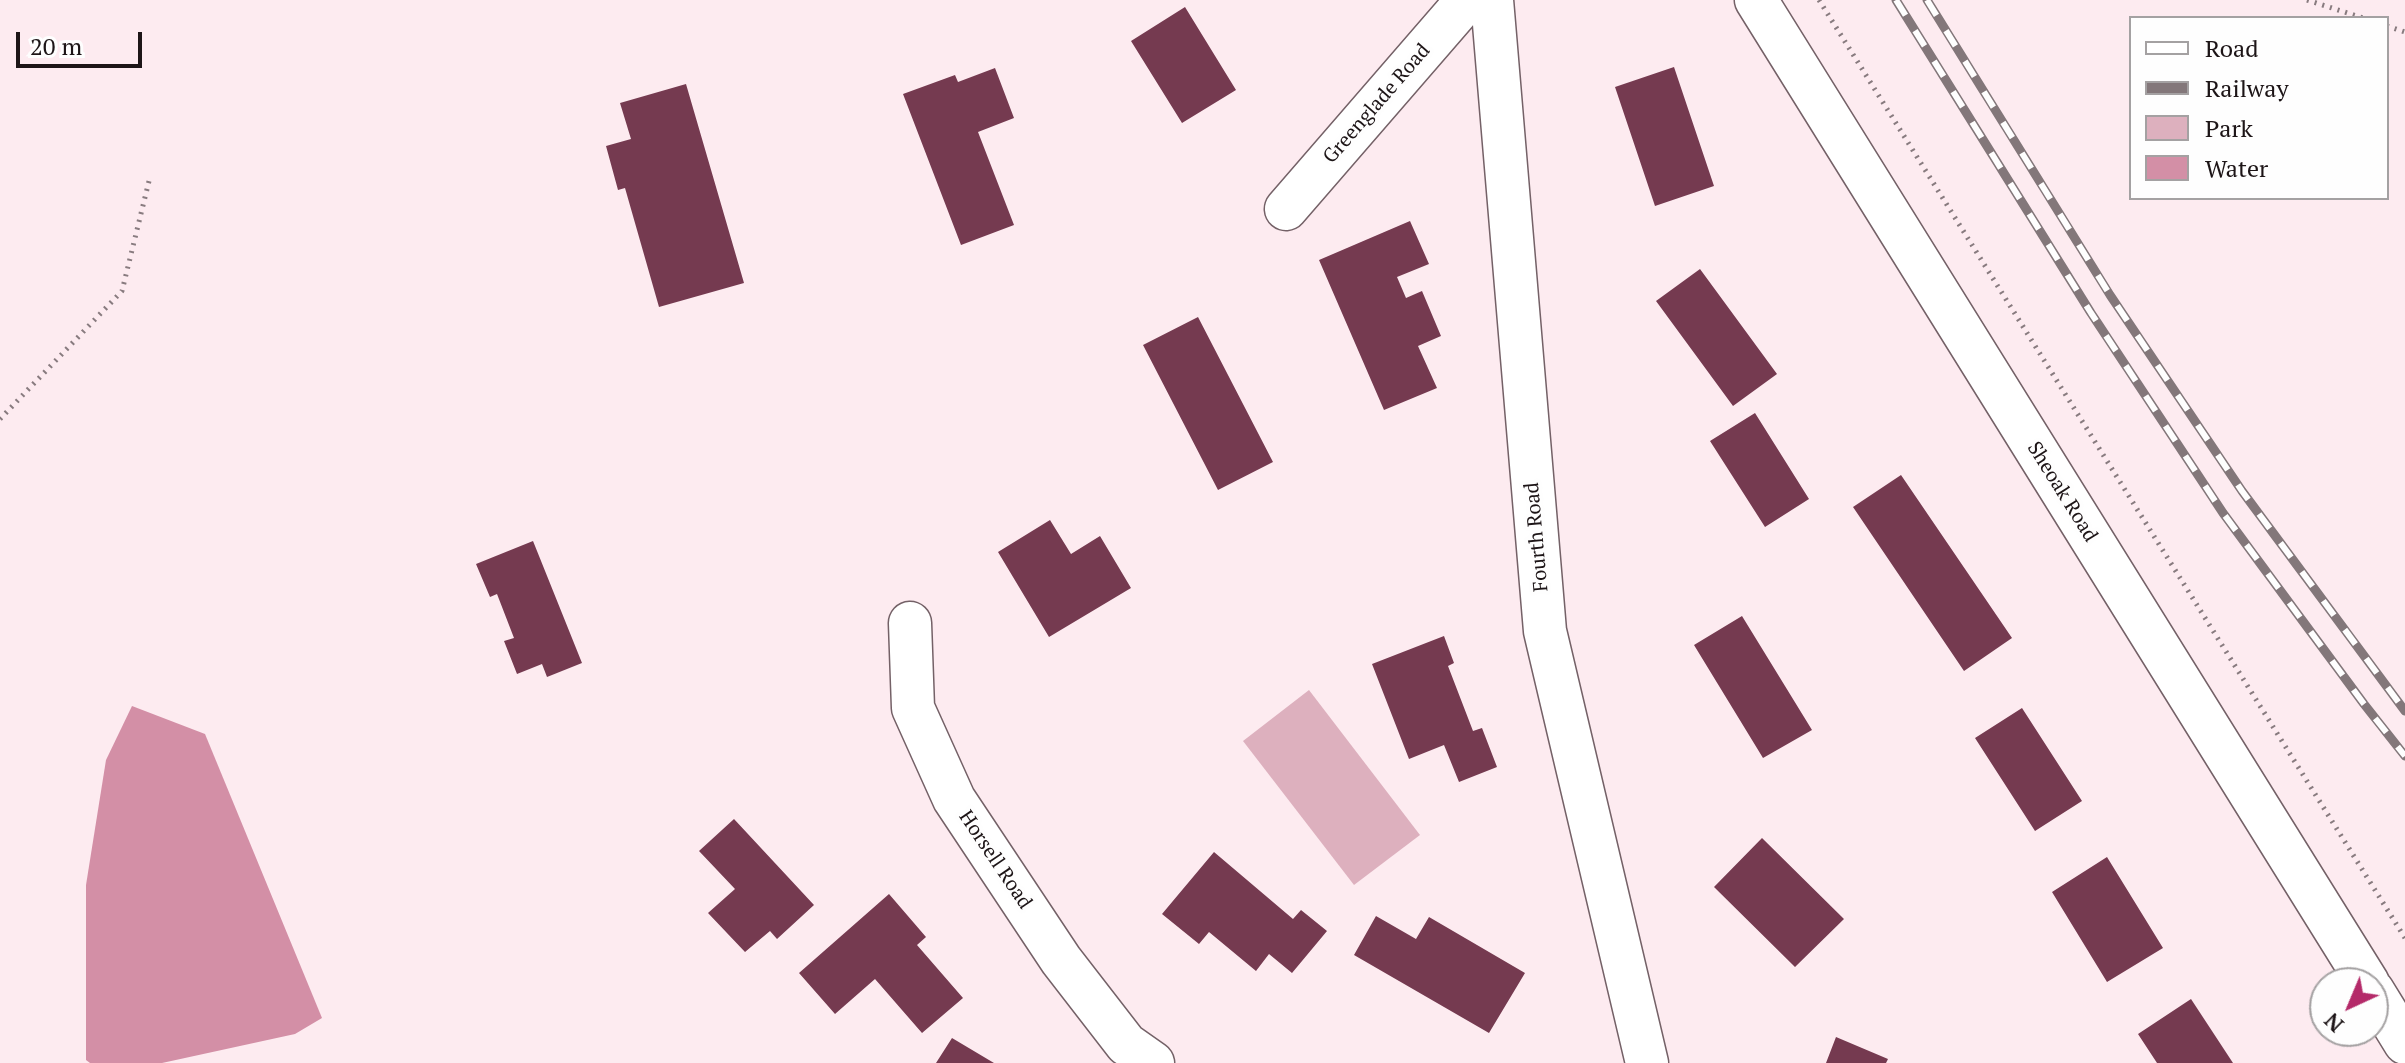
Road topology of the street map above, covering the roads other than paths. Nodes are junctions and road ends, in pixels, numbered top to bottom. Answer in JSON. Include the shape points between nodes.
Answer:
{"nodes":[{"id":1,"x":1467,"y":0,"type":"edge"},
{"id":2,"x":1492,"y":0,"type":"edge"},
{"id":3,"x":1756,"y":0,"type":"edge"},
{"id":4,"x":1286,"y":209,"type":"dead end"},
{"id":5,"x":910,"y":623,"type":"dead end"},
{"id":6,"x":2358,"y":967,"type":"edge"},
{"id":7,"x":2389,"y":1017,"type":"edge"},
{"id":8,"x":2405,"y":1043,"type":"edge"},
{"id":9,"x":1153,"y":1063,"type":"edge"},
{"id":10,"x":1647,"y":1063,"type":"edge"}],
"edges":[{"from":1,"to":4,"type":"street","name":"Greenglade Road"},
{"from":2,"to":10,"type":"street","name":"Fourth Road","via":[[1545,631]]},
{"from":3,"to":6,"type":"street","name":"Sheoak Road"},
{"from":5,"to":9,"type":"street","name":"Horsell Road","via":[[913,708],[954,799],[1061,960],[1126,1044]]},
{"from":7,"to":8,"type":"street"}]}
